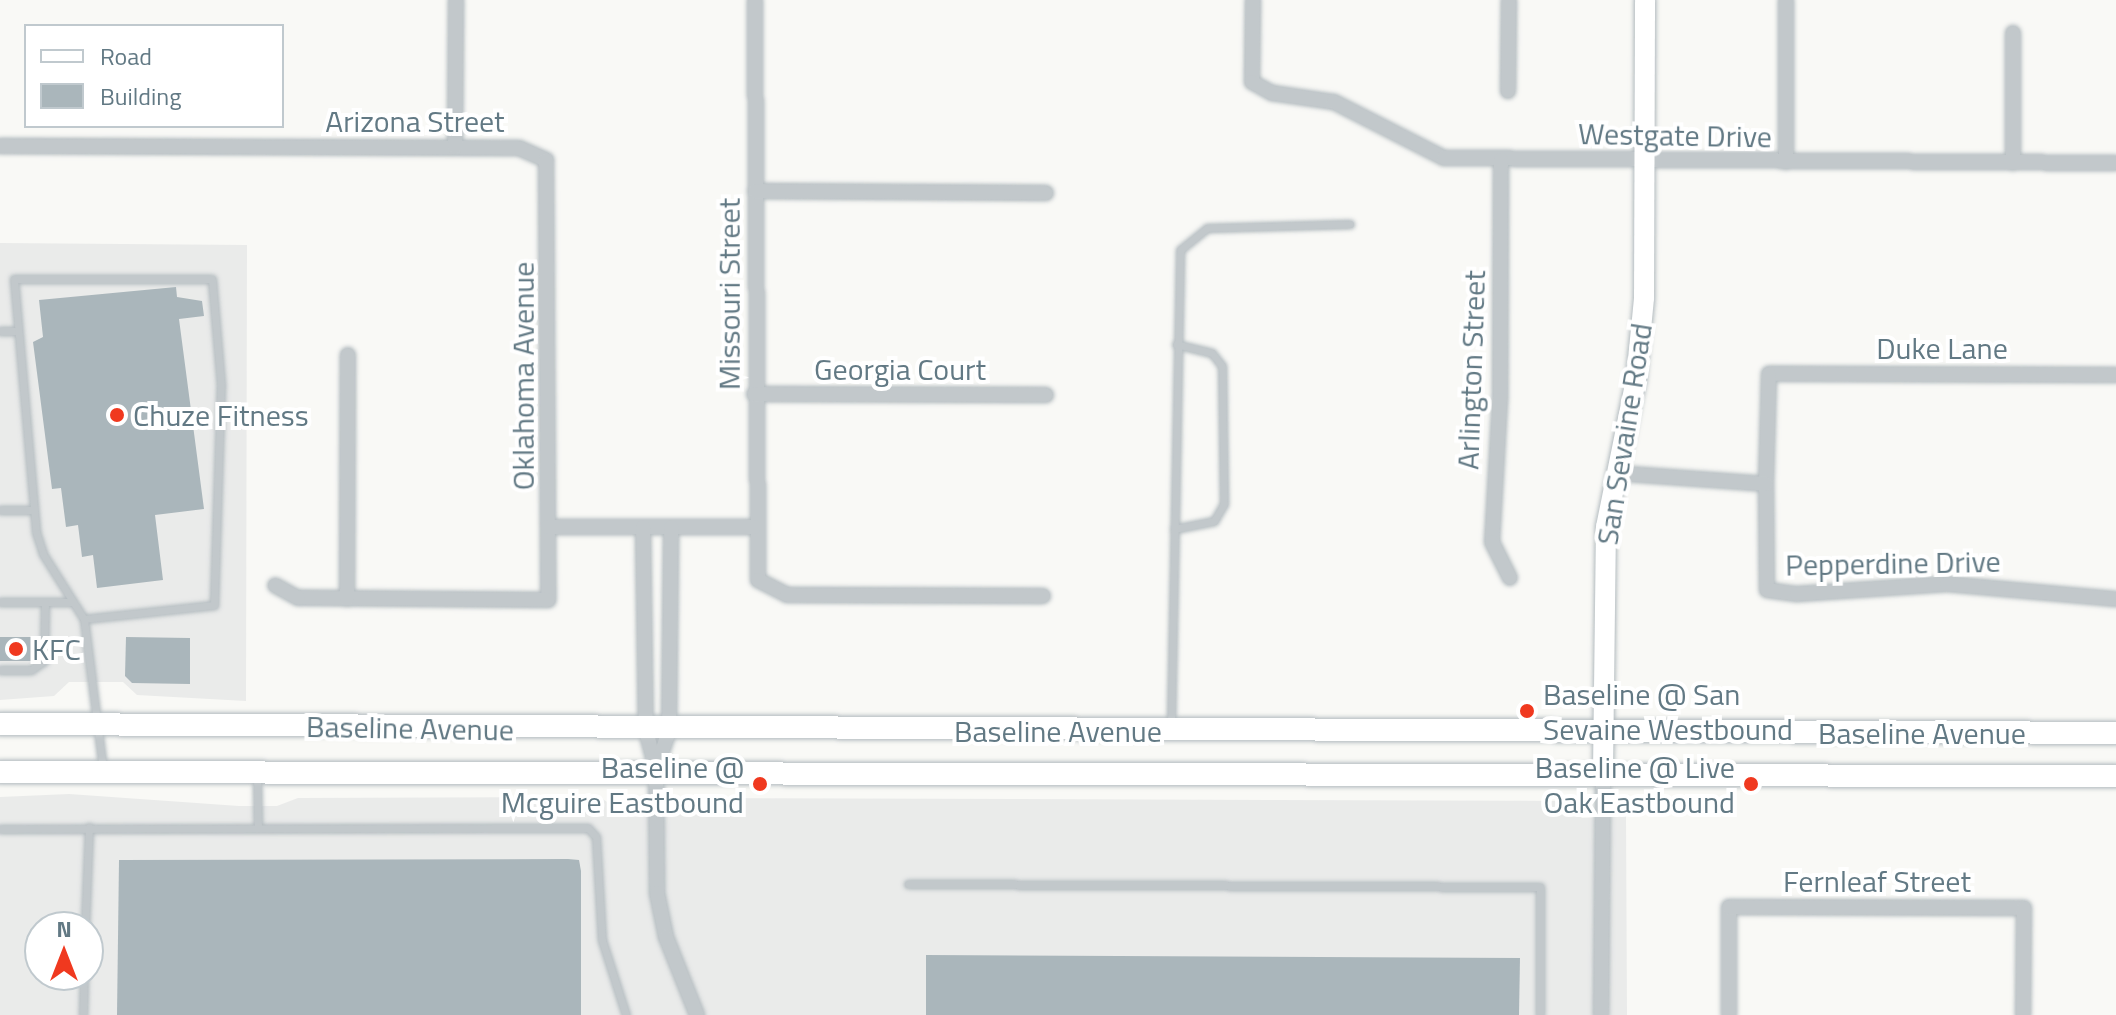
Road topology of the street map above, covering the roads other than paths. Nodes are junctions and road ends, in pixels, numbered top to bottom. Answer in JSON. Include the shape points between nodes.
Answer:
{"nodes":[{"id":1,"x":456,"y":0,"type":"edge"},
{"id":2,"x":755,"y":0,"type":"edge"},
{"id":3,"x":1253,"y":0,"type":"edge"},
{"id":4,"x":1509,"y":0,"type":"edge"},
{"id":5,"x":1645,"y":0,"type":"edge"},
{"id":6,"x":1786,"y":0,"type":"edge"},
{"id":7,"x":2013,"y":33,"type":"dead end"},
{"id":8,"x":1508,"y":91,"type":"dead end"},
{"id":9,"x":0,"y":146,"type":"edge"},
{"id":10,"x":455,"y":147,"type":"junction"},
{"id":11,"x":541,"y":154,"type":"joint"},
{"id":12,"x":1645,"y":159,"type":"junction"},
{"id":13,"x":1501,"y":160,"type":"junction"},
{"id":14,"x":1786,"y":162,"type":"junction"},
{"id":15,"x":2013,"y":163,"type":"junction"},
{"id":16,"x":2116,"y":163,"type":"edge"},
{"id":17,"x":755,"y":191,"type":"junction"},
{"id":18,"x":1046,"y":193,"type":"dead end"},
{"id":19,"x":1350,"y":224,"type":"dead end"},
{"id":20,"x":0,"y":331,"type":"edge"},
{"id":21,"x":15,"y":331,"type":"junction"},
{"id":22,"x":1176,"y":344,"type":"junction"},
{"id":23,"x":348,"y":355,"type":"dead end"},
{"id":24,"x":2116,"y":375,"type":"edge"},
{"id":25,"x":754,"y":394,"type":"junction"},
{"id":26,"x":1046,"y":395,"type":"dead end"},
{"id":27,"x":1614,"y":473,"type":"junction"},
{"id":28,"x":1766,"y":484,"type":"junction"},
{"id":29,"x":0,"y":510,"type":"edge"},
{"id":30,"x":32,"y":510,"type":"junction"},
{"id":31,"x":548,"y":527,"type":"junction"},
{"id":32,"x":643,"y":527,"type":"junction"},
{"id":33,"x":671,"y":527,"type":"junction"},
{"id":34,"x":754,"y":527,"type":"junction"},
{"id":35,"x":1174,"y":529,"type":"junction"},
{"id":36,"x":1510,"y":578,"type":"dead end"},
{"id":37,"x":275,"y":585,"type":"dead end"},
{"id":38,"x":1043,"y":596,"type":"dead end"},
{"id":39,"x":347,"y":599,"type":"junction"},
{"id":40,"x":2116,"y":599,"type":"edge"},
{"id":41,"x":0,"y":602,"type":"edge"},
{"id":42,"x":45,"y":602,"type":"junction"},
{"id":43,"x":71,"y":602,"type":"junction"},
{"id":44,"x":84,"y":619,"type":"junction"},
{"id":45,"x":0,"y":670,"type":"edge"},
{"id":46,"x":101,"y":723,"type":"junction"},
{"id":47,"x":0,"y":724,"type":"edge"},
{"id":48,"x":646,"y":731,"type":"junction"},
{"id":49,"x":669,"y":731,"type":"junction"},
{"id":50,"x":1171,"y":732,"type":"junction"},
{"id":51,"x":1603,"y":733,"type":"junction"},
{"id":52,"x":2116,"y":733,"type":"edge"},
{"id":53,"x":656,"y":769,"type":"junction"},
{"id":54,"x":257,"y":771,"type":"junction"},
{"id":55,"x":1603,"y":771,"type":"junction"},
{"id":56,"x":0,"y":772,"type":"edge"},
{"id":57,"x":103,"y":772,"type":"junction"},
{"id":58,"x":2116,"y":776,"type":"edge"},
{"id":59,"x":89,"y":827,"type":"junction"},
{"id":60,"x":258,"y":827,"type":"junction"},
{"id":61,"x":0,"y":829,"type":"edge"},
{"id":62,"x":908,"y":884,"type":"dead end"},
{"id":63,"x":86,"y":911,"type":"edge"},
{"id":64,"x":84,"y":991,"type":"edge"},
{"id":65,"x":83,"y":1015,"type":"edge"},
{"id":66,"x":626,"y":1015,"type":"edge"},
{"id":67,"x":697,"y":1015,"type":"edge"},
{"id":68,"x":1540,"y":1015,"type":"edge"},
{"id":69,"x":1601,"y":1015,"type":"edge"},
{"id":70,"x":1729,"y":1015,"type":"edge"},
{"id":71,"x":2023,"y":1015,"type":"edge"}],
"edges":[{"from":1,"to":10,"type":"street"},
{"from":2,"to":17,"type":"street","name":"Missouri Street"},
{"from":3,"to":13,"type":"street","name":"Westgate Drive","via":[[1252,82],[1272,93],[1334,102],[1444,158]]},
{"from":4,"to":8,"type":"street"},
{"from":5,"to":12,"type":"street","name":"San Sevaine Road"},
{"from":6,"to":14,"type":"street"},
{"from":7,"to":15,"type":"street"},
{"from":9,"to":10,"type":"street","name":"Arizona Street"},
{"from":10,"to":11,"type":"street","name":"Arizona Street","via":[[527,148]]},
{"from":11,"to":31,"type":"street","name":"Oklahoma Avenue","via":[[549,175]]},
{"from":12,"to":13,"type":"street","name":"Westgate Drive"},
{"from":12,"to":14,"type":"street","name":"Westgate Drive"},
{"from":12,"to":27,"type":"street","name":"San Sevaine Road","via":[[1636,380]]},
{"from":13,"to":36,"type":"street","name":"Arlington Street","via":[[1500,400],[1492,542]]},
{"from":14,"to":15,"type":"street","name":"Westgate Drive"},
{"from":15,"to":16,"type":"street","name":"Westgate Drive"},
{"from":17,"to":18,"type":"street"},
{"from":17,"to":25,"type":"street","name":"Missouri Street"},
{"from":19,"to":22,"type":"lane","via":[[1207,228],[1180,250]]},
{"from":20,"to":21,"type":"lane"},
{"from":21,"to":30,"type":"lane"},
{"from":21,"to":44,"type":"lane","via":[[14,279],[212,279],[221,385],[214,605]]},
{"from":22,"to":35,"type":"lane"},
{"from":22,"to":35,"type":"lane","via":[[1212,353],[1222,366],[1224,504],[1214,521]]},
{"from":23,"to":39,"type":"street"},
{"from":24,"to":28,"type":"street","name":"Duke Lane","via":[[1769,374]]},
{"from":25,"to":26,"type":"street","name":"Georgia Court"},
{"from":25,"to":34,"type":"street","name":"Missouri Street"},
{"from":27,"to":28,"type":"street"},
{"from":27,"to":51,"type":"street","name":"San Sevaine Road","via":[[1603,589]]},
{"from":28,"to":40,"type":"street","name":"Pepperdine Drive","via":[[1767,590],[1972,584]]},
{"from":29,"to":30,"type":"lane"},
{"from":30,"to":43,"type":"lane","via":[[43,554]]},
{"from":31,"to":32,"type":"street"},
{"from":31,"to":39,"type":"street","name":"Oklahoma Avenue","via":[[548,600]]},
{"from":32,"to":33,"type":"street"},
{"from":32,"to":48,"type":"street"},
{"from":33,"to":34,"type":"street"},
{"from":33,"to":49,"type":"street"},
{"from":34,"to":38,"type":"street","name":"Missouri Street","via":[[762,586],[787,595]]},
{"from":35,"to":50,"type":"lane"},
{"from":37,"to":39,"type":"street","via":[[298,598]]},
{"from":41,"to":42,"type":"lane"},
{"from":42,"to":43,"type":"lane"},
{"from":42,"to":45,"type":"lane","via":[[44,661],[31,670]]},
{"from":43,"to":44,"type":"lane"},
{"from":44,"to":46,"type":"lane"},
{"from":46,"to":47,"type":"main road","name":"Baseline Avenue"},
{"from":46,"to":48,"type":"main road","name":"Baseline Avenue"},
{"from":46,"to":57,"type":"lane"},
{"from":48,"to":49,"type":"main road","name":"Baseline Avenue"},
{"from":48,"to":53,"type":"street"},
{"from":49,"to":50,"type":"main road","name":"Baseline Avenue"},
{"from":49,"to":53,"type":"street"},
{"from":50,"to":51,"type":"main road","name":"Baseline Avenue"},
{"from":51,"to":52,"type":"main road","name":"Baseline Avenue"},
{"from":51,"to":55,"type":"street","name":"San Sevaine Road"},
{"from":53,"to":54,"type":"main road","name":"Baseline Avenue"},
{"from":53,"to":55,"type":"main road","name":"Baseline Avenue"},
{"from":53,"to":67,"type":"street","via":[[661,915]]},
{"from":54,"to":57,"type":"main road","name":"Baseline Avenue"},
{"from":54,"to":60,"type":"lane"},
{"from":55,"to":58,"type":"main road","name":"Baseline Avenue"},
{"from":55,"to":69,"type":"street"},
{"from":56,"to":57,"type":"main road","name":"Baseline Avenue"},
{"from":59,"to":60,"type":"lane"},
{"from":59,"to":61,"type":"lane"},
{"from":59,"to":63,"type":"lane"},
{"from":60,"to":66,"type":"lane","via":[[588,828],[596,837],[602,940]]},
{"from":62,"to":68,"type":"lane","via":[[1540,887]]},
{"from":64,"to":65,"type":"lane"},
{"from":70,"to":71,"type":"street","name":"Fernleaf Street","via":[[1729,907],[2024,908]]}]}
